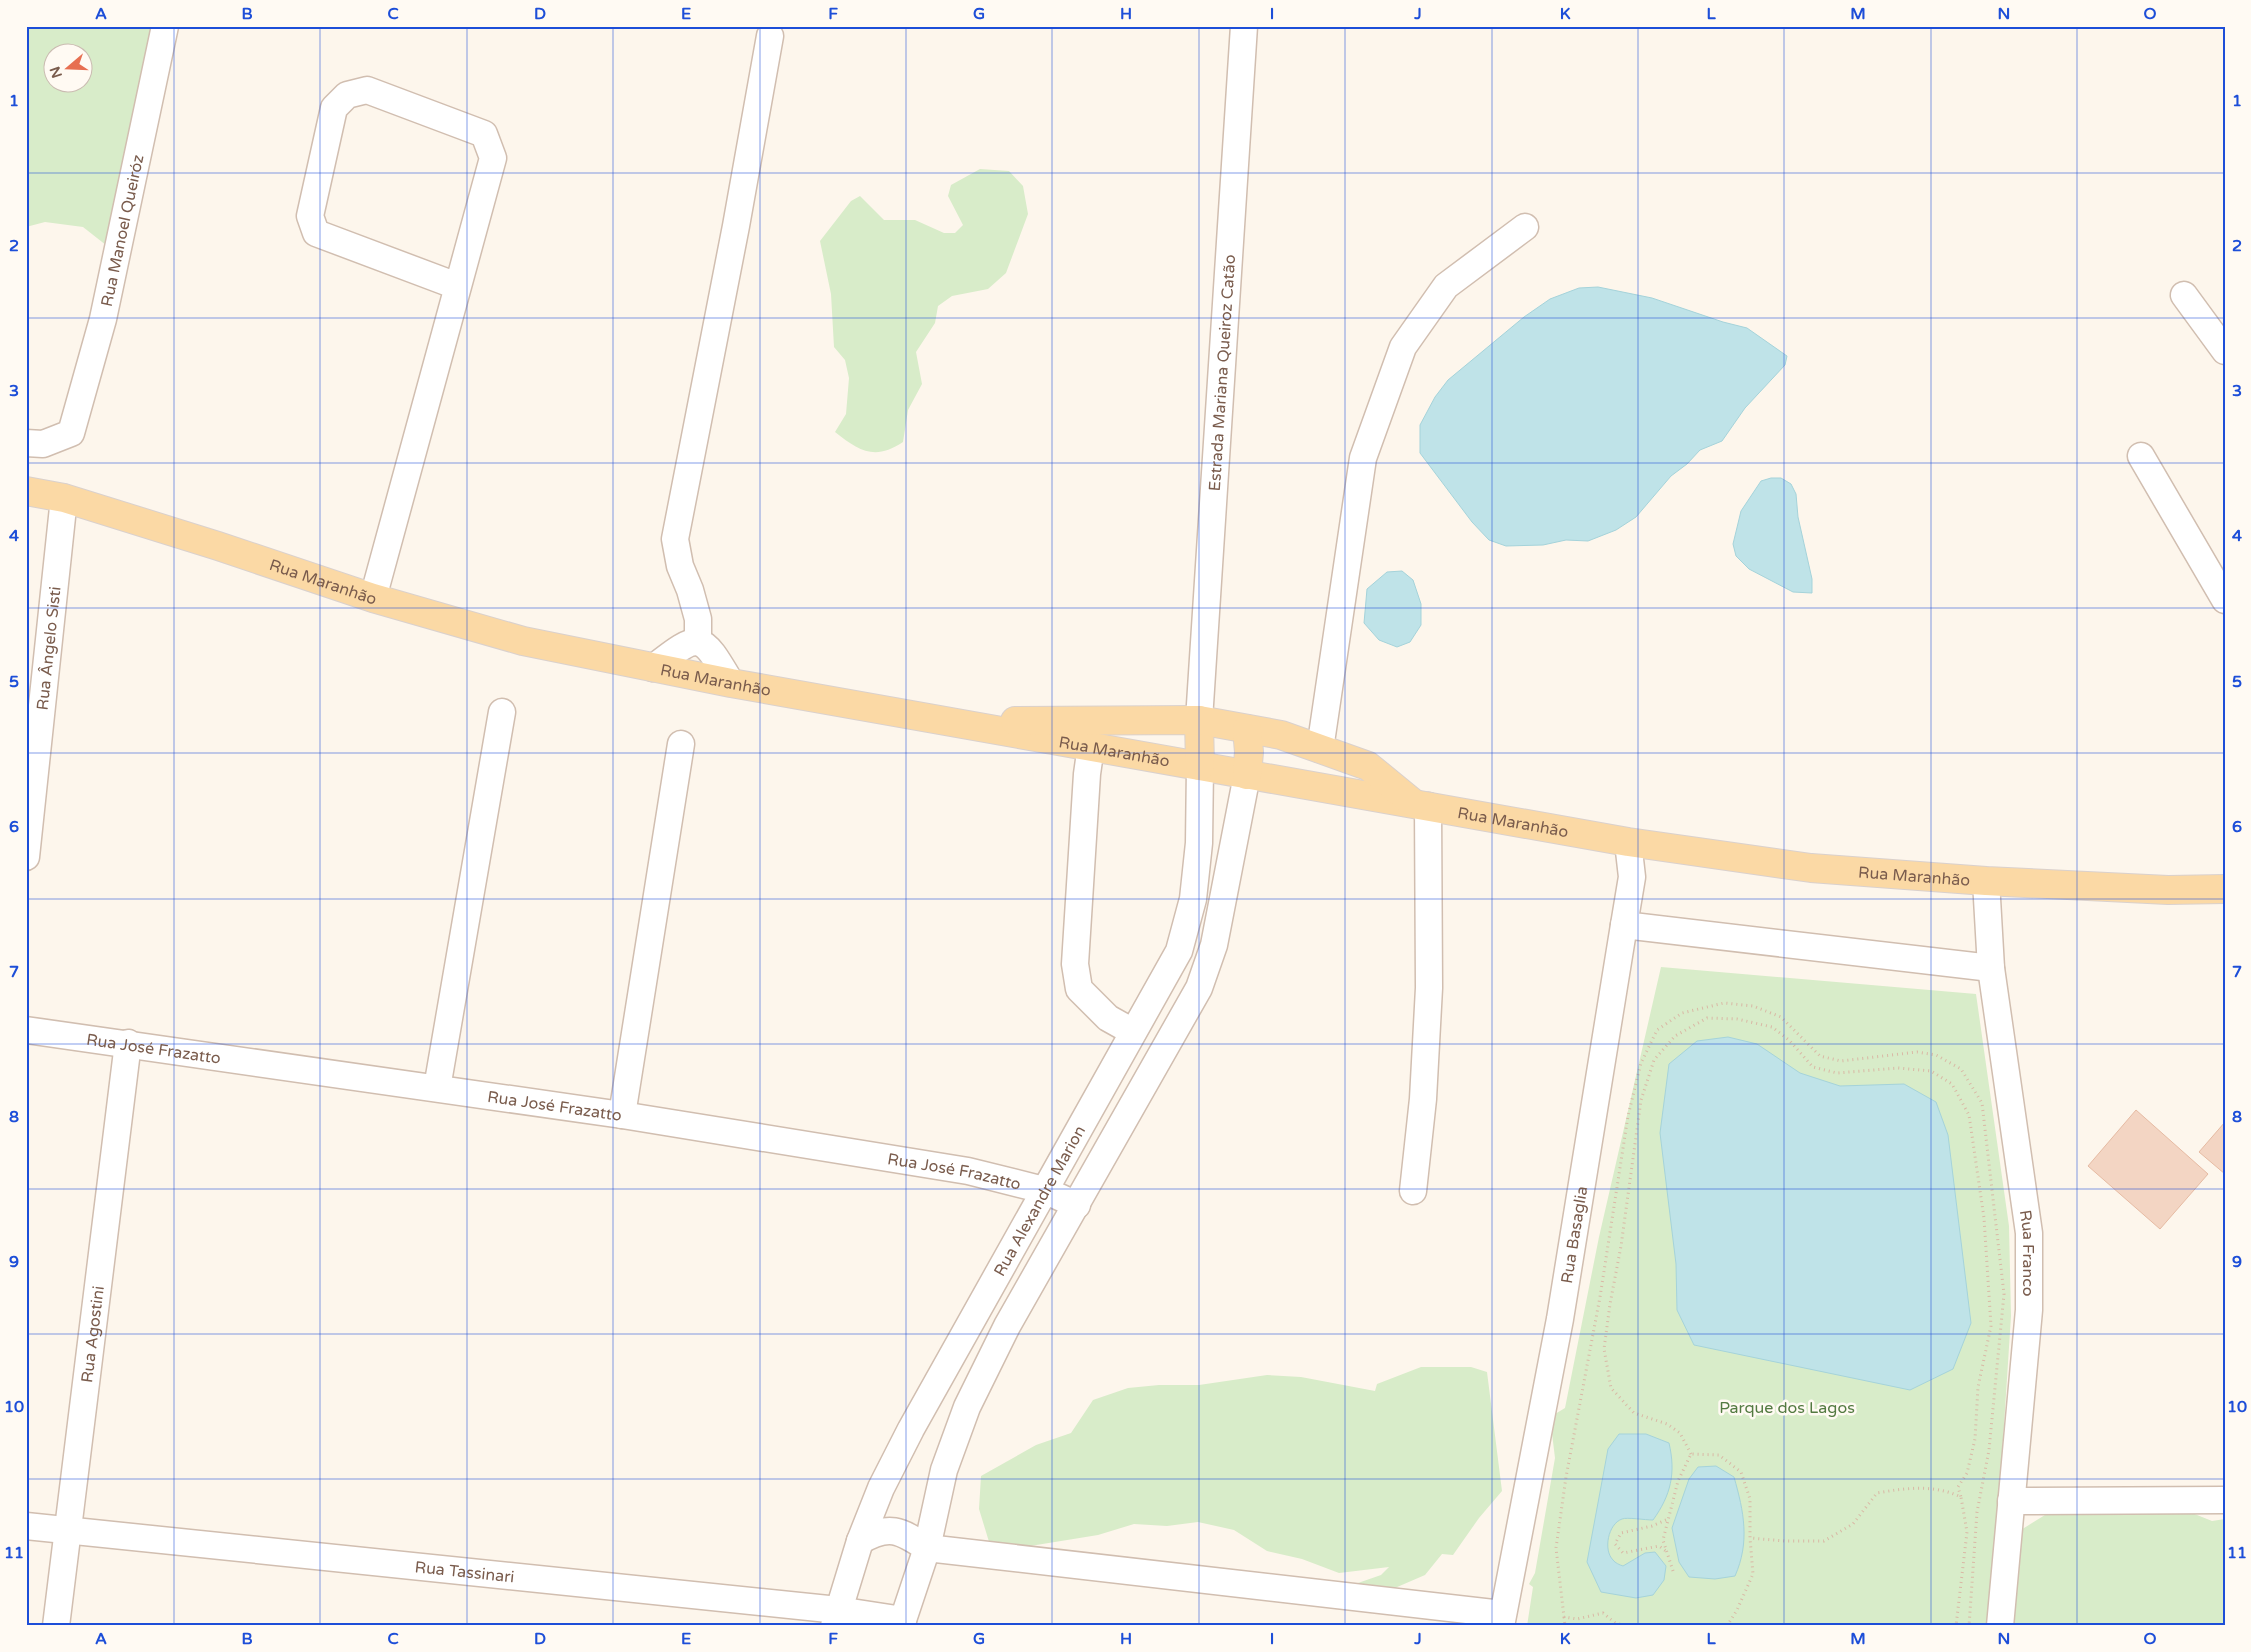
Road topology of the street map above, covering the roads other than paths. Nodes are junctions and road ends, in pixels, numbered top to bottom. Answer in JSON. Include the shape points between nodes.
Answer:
{"nodes":[{"id":1,"x":165,"y":26,"type":"edge"},
{"id":2,"x":1244,"y":26,"type":"edge"},
{"id":3,"x":770,"y":36,"type":"dead end"},
{"id":4,"x":1525,"y":227,"type":"dead end"},
{"id":5,"x":457,"y":286,"type":"junction"},
{"id":6,"x":2184,"y":295,"type":"dead end"},
{"id":7,"x":2225,"y":352,"type":"edge"},
{"id":8,"x":26,"y":443,"type":"edge"},
{"id":9,"x":2141,"y":456,"type":"dead end"},
{"id":10,"x":26,"y":491,"type":"edge"},
{"id":11,"x":64,"y":498,"type":"junction"},
{"id":12,"x":373,"y":598,"type":"junction"},
{"id":13,"x":2225,"y":600,"type":"edge"},
{"id":14,"x":698,"y":642,"type":"junction"},
{"id":15,"x":652,"y":668,"type":"junction"},
{"id":16,"x":731,"y":683,"type":"junction"},
{"id":17,"x":502,"y":712,"type":"dead end"},
{"id":18,"x":1199,"y":720,"type":"junction"},
{"id":19,"x":956,"y":723,"type":"junction"},
{"id":20,"x":1247,"y":729,"type":"junction"},
{"id":21,"x":681,"y":744,"type":"dead end"},
{"id":22,"x":1091,"y":746,"type":"junction"},
{"id":23,"x":1320,"y":749,"type":"junction"},
{"id":24,"x":1200,"y":766,"type":"junction"},
{"id":25,"x":1247,"y":775,"type":"junction"},
{"id":26,"x":1421,"y":805,"type":"junction"},
{"id":27,"x":1628,"y":842,"type":"junction"},
{"id":28,"x":26,"y":857,"type":"edge"},
{"id":29,"x":1986,"y":881,"type":"junction"},
{"id":30,"x":2225,"y":889,"type":"edge"},
{"id":31,"x":1624,"y":926,"type":"junction"},
{"id":32,"x":1991,"y":968,"type":"junction"},
{"id":33,"x":26,"y":1030,"type":"edge"},
{"id":34,"x":1133,"y":1032,"type":"junction"},
{"id":35,"x":128,"y":1043,"type":"junction"},
{"id":36,"x":437,"y":1088,"type":"junction"},
{"id":37,"x":622,"y":1115,"type":"junction"},
{"id":38,"x":1044,"y":1190,"type":"junction"},
{"id":39,"x":1413,"y":1191,"type":"dead end"},
{"id":40,"x":1077,"y":1205,"type":"junction"},
{"id":41,"x":2225,"y":1500,"type":"edge"},
{"id":42,"x":2012,"y":1501,"type":"junction"},
{"id":43,"x":26,"y":1526,"type":"edge"},
{"id":44,"x":68,"y":1531,"type":"junction"},
{"id":45,"x":860,"y":1541,"type":"junction"},
{"id":46,"x":927,"y":1548,"type":"junction"},
{"id":47,"x":836,"y":1618,"type":"edge"},
{"id":48,"x":1502,"y":1620,"type":"edge"},
{"id":49,"x":902,"y":1623,"type":"edge"},
{"id":50,"x":56,"y":1626,"type":"edge"},
{"id":51,"x":2000,"y":1626,"type":"edge"}],
"edges":[{"from":1,"to":8,"type":"street","name":"Rua Manoel Queiróz","via":[[103,319],[71,433],[43,444]]},
{"from":2,"to":18,"type":"street","name":"Estrada Mariana Queiroz Catão"},
{"from":3,"to":14,"type":"street","via":[[675,539],[680,566],[698,619]]},
{"from":4,"to":23,"type":"street","via":[[1446,286],[1402,347],[1363,458]]},
{"from":5,"to":5,"type":"street","via":[[493,158],[484,134],[367,90],[347,95],[334,108],[310,216],[316,233]]},
{"from":5,"to":12,"type":"street"},
{"from":6,"to":7,"type":"street"},
{"from":9,"to":13,"type":"street"},
{"from":10,"to":11,"type":"main road","name":"Rua Maranhão"},
{"from":11,"to":12,"type":"main road","name":"Rua Maranhão"},
{"from":11,"to":28,"type":"street","name":"Rua Ângelo Sisti"},
{"from":12,"to":15,"type":"main road","name":"Rua Maranhão","via":[[524,641]]},
{"from":14,"to":15,"type":"street","via":[[687,643]]},
{"from":14,"to":16,"type":"street","via":[[708,646]]},
{"from":15,"to":16,"type":"main road","name":"Rua Maranhão"},
{"from":16,"to":19,"type":"main road","name":"Rua Maranhão"},
{"from":17,"to":36,"type":"street"},
{"from":18,"to":19,"type":"main road"},
{"from":18,"to":20,"type":"main road"},
{"from":18,"to":24,"type":"main road"},
{"from":19,"to":22,"type":"main road","name":"Rua Maranhão"},
{"from":20,"to":23,"type":"main road","via":[[1281,735]]},
{"from":20,"to":25,"type":"main road"},
{"from":21,"to":37,"type":"street"},
{"from":22,"to":24,"type":"main road","name":"Rua Maranhão"},
{"from":22,"to":34,"type":"street","via":[[1075,964],[1079,989],[1108,1018]]},
{"from":23,"to":26,"type":"main road","via":[[1368,766]]},
{"from":24,"to":25,"type":"main road","name":"Rua Maranhão"},
{"from":24,"to":34,"type":"street","name":"Rua Alexandre Marion","via":[[1199,843],[1193,899],[1178,951]]},
{"from":25,"to":26,"type":"main road","name":"Rua Maranhão"},
{"from":25,"to":40,"type":"street","via":[[1214,945],[1199,988]]},
{"from":26,"to":27,"type":"main road","name":"Rua Maranhão"},
{"from":26,"to":39,"type":"street","via":[[1429,988],[1423,1099]]},
{"from":27,"to":29,"type":"main road","name":"Rua Maranhão","via":[[1811,868]]},
{"from":27,"to":31,"type":"street","name":"Rua Basaglia","via":[[1632,877]]},
{"from":29,"to":30,"type":"main road","name":"Rua Maranhão","via":[[2168,890]]},
{"from":29,"to":32,"type":"street","name":"Rua Franco"},
{"from":31,"to":32,"type":"street"},
{"from":31,"to":48,"type":"street","name":"Rua Basaglia","via":[[1560,1319]]},
{"from":32,"to":42,"type":"street","name":"Rua Franco","via":[[2029,1233],[2029,1310]]},
{"from":33,"to":35,"type":"street","name":"Rua José Frazatto"},
{"from":34,"to":38,"type":"street","name":"Rua Alexandre Marion"},
{"from":35,"to":36,"type":"street","name":"Rua José Frazatto"},
{"from":35,"to":44,"type":"street","name":"Rua Agostini"},
{"from":36,"to":37,"type":"street","name":"Rua José Frazatto"},
{"from":37,"to":38,"type":"street","name":"Rua José Frazatto","via":[[968,1171]]},
{"from":38,"to":40,"type":"street","name":"Rua José Frazatto"},
{"from":38,"to":45,"type":"street","name":"Rua Alexandre Marion","via":[[911,1429],[881,1488]]},
{"from":40,"to":46,"type":"street","via":[[1007,1326],[967,1407],[944,1470]]},
{"from":41,"to":42,"type":"street"},
{"from":42,"to":51,"type":"street","name":"Rua Franco"},
{"from":43,"to":44,"type":"street","name":"Rua Tassinari"},
{"from":44,"to":47,"type":"street","name":"Rua Tassinari"},
{"from":44,"to":50,"type":"street","name":"Rua Agostini"},
{"from":45,"to":46,"type":"street","via":[[889,1529],[907,1535]]},
{"from":45,"to":47,"type":"street","name":"Rua Alexandre Marion"},
{"from":46,"to":48,"type":"street"},
{"from":46,"to":49,"type":"street"},
{"from":47,"to":49,"type":"street","name":"Rua Tassinari"}]}
